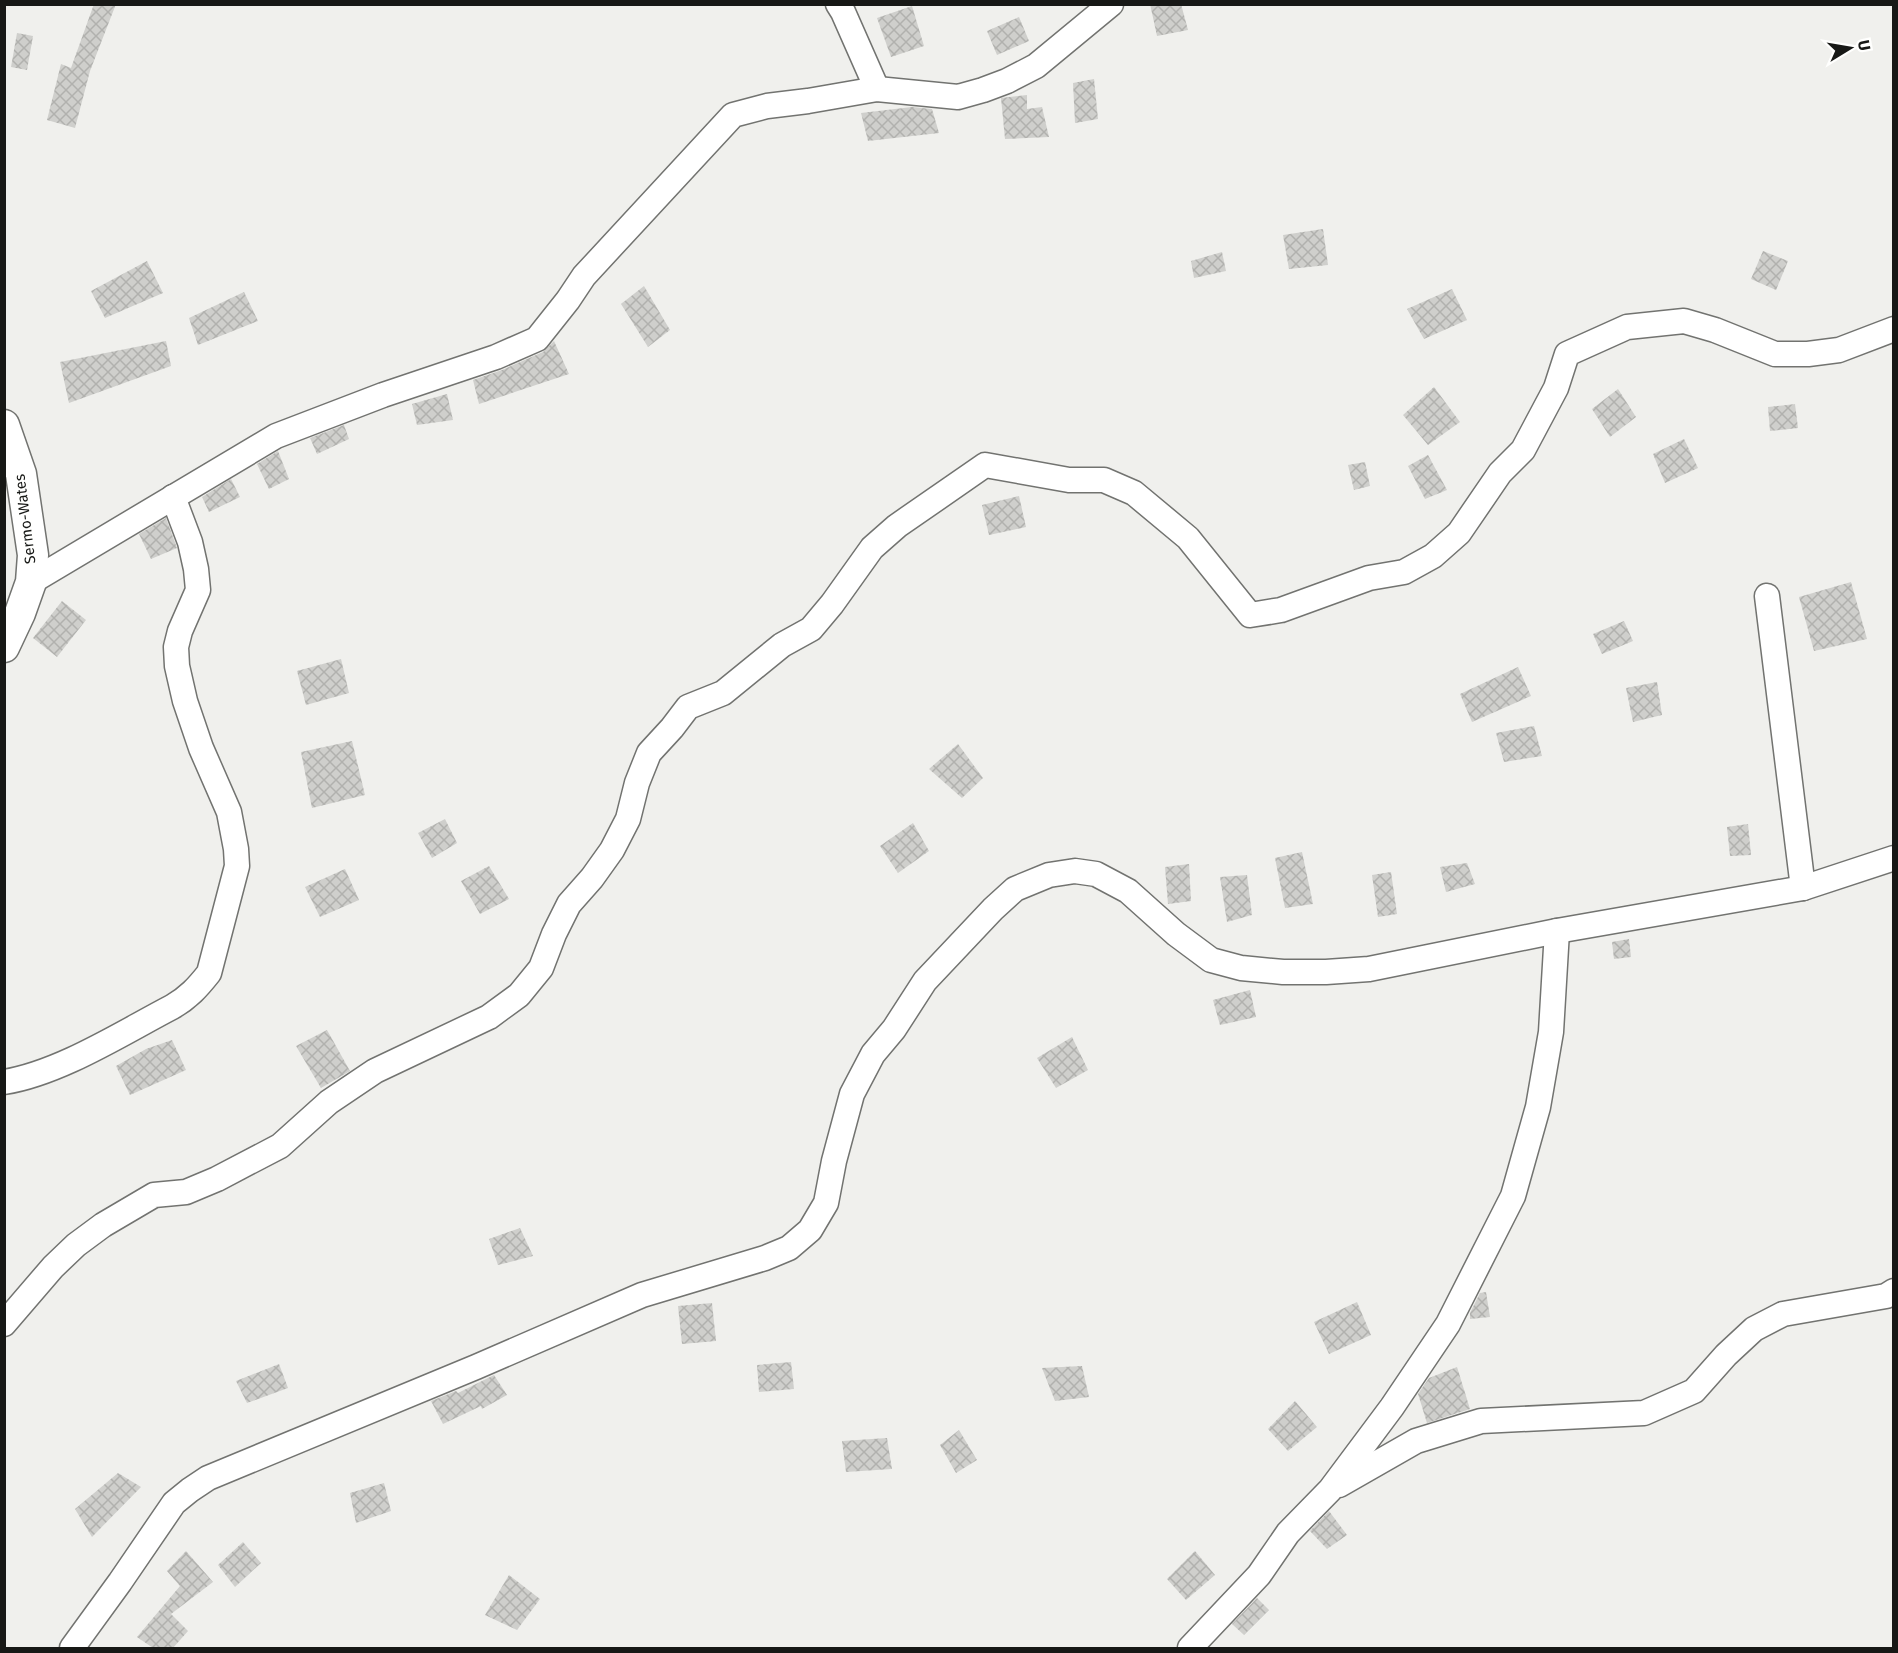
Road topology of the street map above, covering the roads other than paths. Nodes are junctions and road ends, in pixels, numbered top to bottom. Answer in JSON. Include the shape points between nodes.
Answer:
{"nodes":[{"id":1,"x":838,"y":4,"type":"edge"},
{"id":2,"x":1111,"y":4,"type":"edge"},
{"id":3,"x":877,"y":89,"type":"junction"},
{"id":4,"x":1893,"y":329,"type":"edge"},
{"id":5,"x":4,"y":425,"type":"edge"},
{"id":6,"x":173,"y":498,"type":"junction"},
{"id":7,"x":31,"y":582,"type":"junction"},
{"id":8,"x":1767,"y":596,"type":"dead end"},
{"id":9,"x":4,"y":646,"type":"edge"},
{"id":10,"x":1893,"y":858,"type":"edge"},
{"id":11,"x":1803,"y":888,"type":"junction"},
{"id":12,"x":1557,"y":931,"type":"junction"},
{"id":13,"x":4,"y":1082,"type":"edge"},
{"id":14,"x":1893,"y":1291,"type":"edge"},
{"id":15,"x":4,"y":1324,"type":"edge"},
{"id":16,"x":1330,"y":1490,"type":"junction"},
{"id":17,"x":72,"y":1648,"type":"edge"},
{"id":18,"x":1190,"y":1648,"type":"edge"}],
"edges":[{"from":1,"to":3,"type":"street"},
{"from":2,"to":3,"type":"street","via":[[1036,66],[983,90],[958,96]]},
{"from":3,"to":6,"type":"street","via":[[733,115],[584,276],[537,339],[276,436]]},
{"from":4,"to":15,"type":"street","via":[[1839,350],[1808,354],[1775,354],[1684,321],[1627,327],[1597,340],[1567,354],[1556,388],[1523,450],[1500,473],[1459,533],[1433,556],[1404,572],[1369,578],[1281,610],[1250,615],[1188,538],[1134,493],[1104,480],[1069,480],[985,465],[872,548],[811,630],[782,645],[723,693],[688,707],[649,753],[628,819],[612,850],[569,904],[541,968],[519,995],[489,1017],[375,1071],[329,1102],[280,1146],[186,1192],[154,1195],[103,1224],[53,1267]]},
{"from":5,"to":7,"type":"main road","name":"Sermo-Wates","via":[[21,474],[33,555]]},
{"from":6,"to":7,"type":"street"},
{"from":6,"to":13,"type":"street","via":[[190,542],[198,590],[180,631],[177,666],[201,748],[229,812],[236,849],[237,866],[209,973],[186,999],[172,1007],[67,1062]]},
{"from":7,"to":9,"type":"main road","name":"Sermo-Wates"},
{"from":8,"to":11,"type":"street"},
{"from":10,"to":11,"type":"street"},
{"from":11,"to":12,"type":"street"},
{"from":12,"to":16,"type":"street","via":[[1551,1032],[1538,1107],[1513,1196],[1448,1324]]},
{"from":12,"to":17,"type":"street","via":[[1369,969],[1283,972],[1211,960],[1128,891],[1096,874],[1075,871],[1049,875],[1015,889],[925,981],[873,1054],[852,1094],[826,1203],[810,1230],[789,1248],[642,1295],[208,1478],[174,1503]]},
{"from":14,"to":16,"type":"street","via":[[1886,1296],[1783,1314],[1754,1329],[1694,1391],[1644,1413],[1481,1421],[1416,1441]]},
{"from":16,"to":18,"type":"street","via":[[1288,1533],[1259,1575]]}]}
